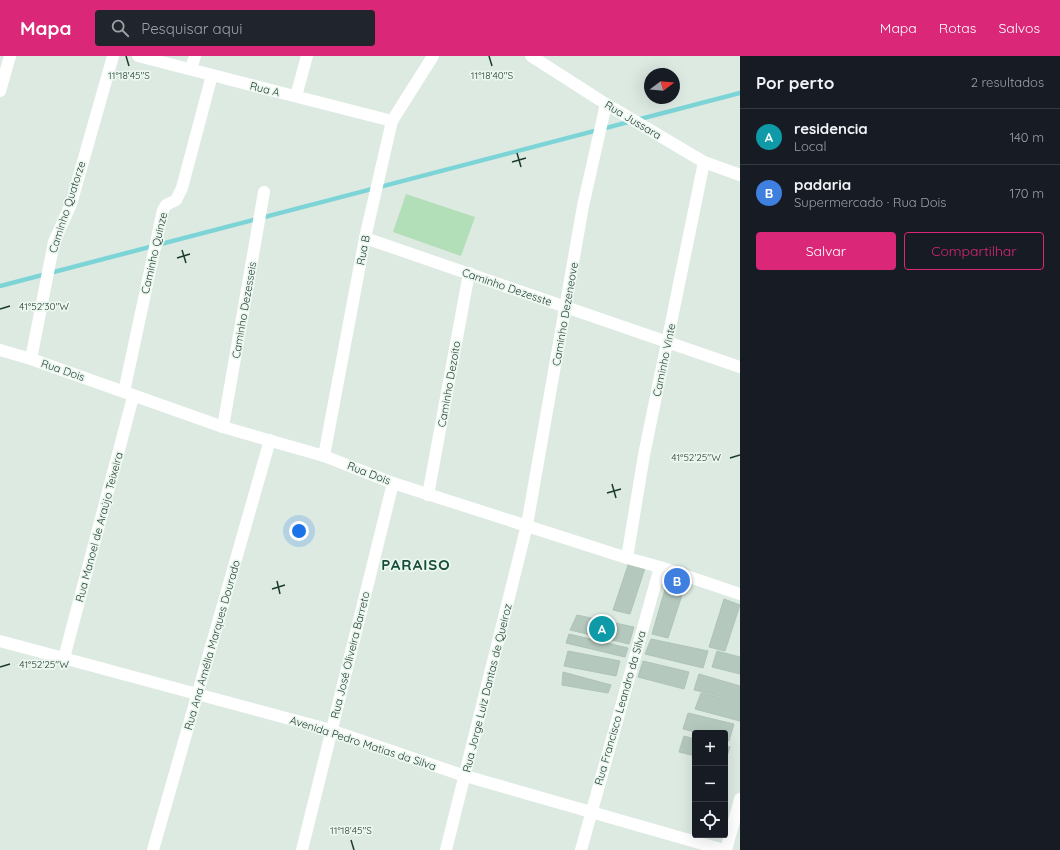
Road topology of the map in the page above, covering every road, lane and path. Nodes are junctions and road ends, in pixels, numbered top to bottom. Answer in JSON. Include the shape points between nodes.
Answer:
{"nodes":[{"id":1,"x":10,"y":56,"type":"edge"},
{"id":2,"x":113,"y":56,"type":"edge"},
{"id":3,"x":138,"y":56,"type":"edge"},
{"id":4,"x":195,"y":56,"type":"edge"},
{"id":5,"x":307,"y":56,"type":"edge"},
{"id":6,"x":433,"y":56,"type":"edge"},
{"id":7,"x":531,"y":56,"type":"edge"},
{"id":8,"x":191,"y":69,"type":"junction"},
{"id":9,"x":212,"y":75,"type":"junction"},
{"id":10,"x":0,"y":91,"type":"edge"},
{"id":11,"x":296,"y":96,"type":"junction"},
{"id":12,"x":606,"y":104,"type":"junction"},
{"id":13,"x":392,"y":121,"type":"junction"},
{"id":14,"x":704,"y":162,"type":"junction"},
{"id":15,"x":740,"y":175,"type":"edge"},
{"id":16,"x":264,"y":192,"type":"dead end"},
{"id":17,"x":365,"y":238,"type":"junction"},
{"id":18,"x":469,"y":273,"type":"junction"},
{"id":19,"x":566,"y":308,"type":"junction"},
{"id":20,"x":668,"y":342,"type":"junction"},
{"id":21,"x":1,"y":354,"type":"edge"},
{"id":22,"x":32,"y":359,"type":"junction"},
{"id":23,"x":740,"y":367,"type":"edge"},
{"id":24,"x":129,"y":394,"type":"junction"},
{"id":25,"x":223,"y":427,"type":"junction"},
{"id":26,"x":270,"y":440,"type":"junction"},
{"id":27,"x":324,"y":456,"type":"junction"},
{"id":28,"x":393,"y":483,"type":"junction"},
{"id":29,"x":428,"y":495,"type":"junction"},
{"id":30,"x":527,"y":525,"type":"junction"},
{"id":31,"x":627,"y":558,"type":"junction"},
{"id":32,"x":660,"y":567,"type":"junction"},
{"id":33,"x":740,"y":594,"type":"edge"},
{"id":34,"x":0,"y":641,"type":"edge"},
{"id":35,"x":64,"y":658,"type":"junction"},
{"id":36,"x":198,"y":695,"type":"junction"},
{"id":37,"x":332,"y":731,"type":"junction"},
{"id":38,"x":465,"y":775,"type":"junction"},
{"id":39,"x":740,"y":799,"type":"edge"},
{"id":40,"x":591,"y":812,"type":"junction"},
{"id":41,"x":153,"y":850,"type":"edge"},
{"id":42,"x":302,"y":850,"type":"edge"},
{"id":43,"x":446,"y":850,"type":"edge"},
{"id":44,"x":581,"y":850,"type":"edge"},
{"id":45,"x":725,"y":850,"type":"edge"}],
"edges":[{"from":1,"to":10,"type":"street"},
{"from":2,"to":22,"type":"street","name":"Caminho Quatorze","via":[[71,204],[54,242]]},
{"from":3,"to":8,"type":"street","name":"Rua A"},
{"from":4,"to":8,"type":"street"},
{"from":5,"to":11,"type":"street"},
{"from":6,"to":13,"type":"street","name":"Rua B"},
{"from":7,"to":12,"type":"street","name":"Rua Jussara"},
{"from":8,"to":9,"type":"street","name":"Rua A"},
{"from":9,"to":11,"type":"street","name":"Rua A"},
{"from":9,"to":24,"type":"street","name":"Caminho Quinze","via":[[182,188],[176,200],[166,205],[163,210]]},
{"from":11,"to":13,"type":"street","name":"Rua A"},
{"from":12,"to":14,"type":"street","name":"Rua Jussara"},
{"from":12,"to":19,"type":"street","name":"Caminho Dezeneove","via":[[583,206]]},
{"from":13,"to":17,"type":"street","name":"Rua B"},
{"from":14,"to":15,"type":"street","name":"Rua Jussara"},
{"from":14,"to":20,"type":"street","name":"Caminho Vinte"},
{"from":16,"to":25,"type":"street","name":"Caminho Dezesseis"},
{"from":17,"to":18,"type":"street","name":"Caminho Dezesste"},
{"from":17,"to":27,"type":"street","name":"Rua B"},
{"from":18,"to":19,"type":"street","name":"Caminho Dezesste"},
{"from":18,"to":29,"type":"street","name":"Caminho Dezoito"},
{"from":19,"to":20,"type":"street","name":"Caminho Dezesste"},
{"from":19,"to":30,"type":"street","name":"Caminho Dezeneove"},
{"from":20,"to":23,"type":"street","name":"Caminho Dezesste"},
{"from":20,"to":31,"type":"street","name":"Caminho Vinte","via":[[644,456]]},
{"from":21,"to":22,"type":"street","name":"Rua Dois"},
{"from":22,"to":24,"type":"street","name":"Rua Dois"},
{"from":24,"to":25,"type":"street","name":"Rua Dois"},
{"from":24,"to":35,"type":"street","name":"Rua Manoel de Araújo Teixeira"},
{"from":25,"to":26,"type":"street","name":"Rua Dois"},
{"from":26,"to":27,"type":"street","name":"Rua Dois"},
{"from":26,"to":36,"type":"street","name":"Rua Ana Amélia Marques Dourado"},
{"from":27,"to":28,"type":"street","name":"Rua Dois"},
{"from":28,"to":29,"type":"street","name":"Rua Dois"},
{"from":28,"to":37,"type":"street","name":"Rua José Oliveira Barreto"},
{"from":29,"to":30,"type":"street","name":"Rua Dois"},
{"from":30,"to":31,"type":"street","name":"Rua Dois"},
{"from":30,"to":38,"type":"street","name":"Rua Jorge Luiz Dantas de Queiroz"},
{"from":31,"to":32,"type":"street","name":"Rua Dois"},
{"from":32,"to":33,"type":"street","name":"Rua Dois"},
{"from":32,"to":40,"type":"street","name":"Rua Francisco Leandro da Silva"},
{"from":34,"to":35,"type":"street","name":"Avenida Pedro Matias da Silva"},
{"from":35,"to":36,"type":"street","name":"Avenida Pedro Matias da Silva"},
{"from":36,"to":37,"type":"street","name":"Avenida Pedro Matias da Silva"},
{"from":36,"to":41,"type":"street","name":"Rua Ana Amélia Marques Dourado"},
{"from":37,"to":38,"type":"street","name":"Avenida Pedro Matias da Silva"},
{"from":37,"to":42,"type":"street","name":"Rua José Oliveira Barreto"},
{"from":38,"to":40,"type":"street","name":"Avenida Pedro Matias da Silva"},
{"from":38,"to":43,"type":"street","name":"Rua Jorge Luiz Dantas de Queiroz"},
{"from":39,"to":45,"type":"street"},
{"from":40,"to":44,"type":"street","name":"Rua Francisco Leandro da Silva"},
{"from":40,"to":45,"type":"street","name":"Avenida Pedro Matias da Silva"}]}
